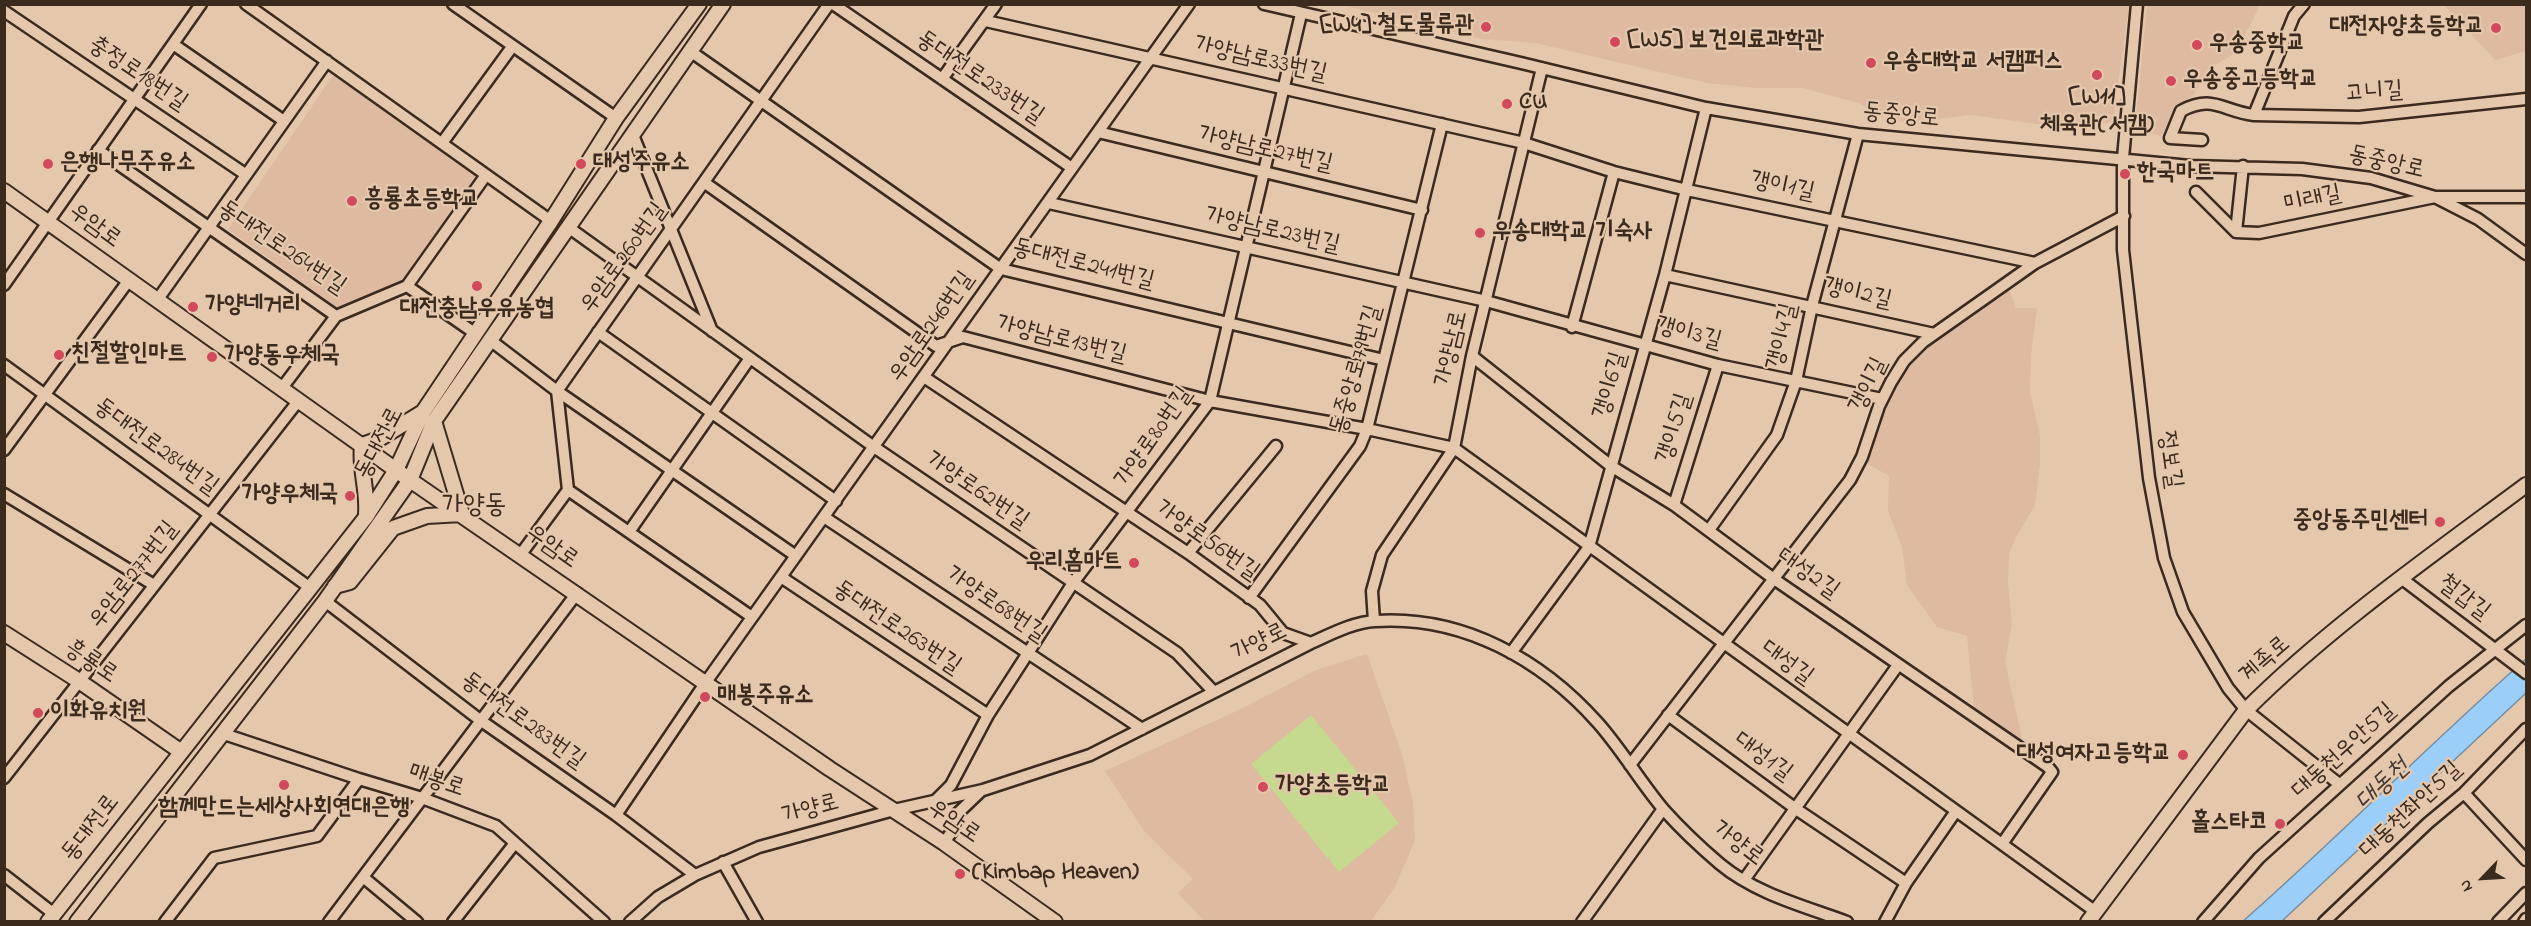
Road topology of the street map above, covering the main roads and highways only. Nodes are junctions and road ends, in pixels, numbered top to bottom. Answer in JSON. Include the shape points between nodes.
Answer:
{"nodes":[{"id":1,"x":699,"y":4,"type":"edge"},
{"id":2,"x":723,"y":4,"type":"edge"},
{"id":3,"x":4,"y":191,"type":"edge"},
{"id":4,"x":429,"y":416,"type":"junction"},
{"id":5,"x":362,"y":445,"type":"junction"},
{"id":6,"x":396,"y":470,"type":"junction"},
{"id":7,"x":410,"y":480,"type":"junction"},
{"id":8,"x":2526,"y":485,"type":"edge"},
{"id":9,"x":462,"y":514,"type":"junction"},
{"id":10,"x":366,"y":517,"type":"junction"},
{"id":11,"x":335,"y":586,"type":"junction"},
{"id":12,"x":4,"y":633,"type":"edge"},
{"id":13,"x":180,"y":752,"type":"junction"},
{"id":14,"x":2092,"y":916,"type":"edge"},
{"id":15,"x":51,"y":918,"type":"edge"},
{"id":16,"x":77,"y":921,"type":"edge"},
{"id":17,"x":1055,"y":921,"type":"edge"}],
"edges":[{"from":1,"to":4,"type":"main road","name":"동대전로","via":[[616,118],[476,334]]},
{"from":2,"to":4,"type":"main road","name":"동대전로","via":[[490,340]]},
{"from":3,"to":5,"type":"main road","name":"우암로"},
{"from":4,"to":5,"type":"main road"},
{"from":4,"to":6,"type":"main road","name":"동대전로"},
{"from":4,"to":7,"type":"main road","name":"동대전로"},
{"from":4,"to":9,"type":"main road"},
{"from":5,"to":6,"type":"main road","name":"우암로"},
{"from":5,"to":10,"type":"main road"},
{"from":6,"to":7,"type":"main road","name":"우암로"},
{"from":6,"to":10,"type":"main road","name":"동대전로"},
{"from":7,"to":9,"type":"main road","name":"우암로"},
{"from":7,"to":11,"type":"main road","name":"동대전로"},
{"from":8,"to":14,"type":"main road","name":"계족로","via":[[2401,578],[2269,686],[2246,710]]},
{"from":9,"to":11,"type":"main road","via":[[427,516],[393,528],[350,582]]},
{"from":9,"to":17,"type":"main road","name":"우암로"},
{"from":10,"to":13,"type":"main road","name":"동대전로"},
{"from":11,"to":16,"type":"main road","name":"동대전로"},
{"from":12,"to":13,"type":"main road","name":"흥룡로"},
{"from":13,"to":15,"type":"main road","name":"동대전로"}]}
